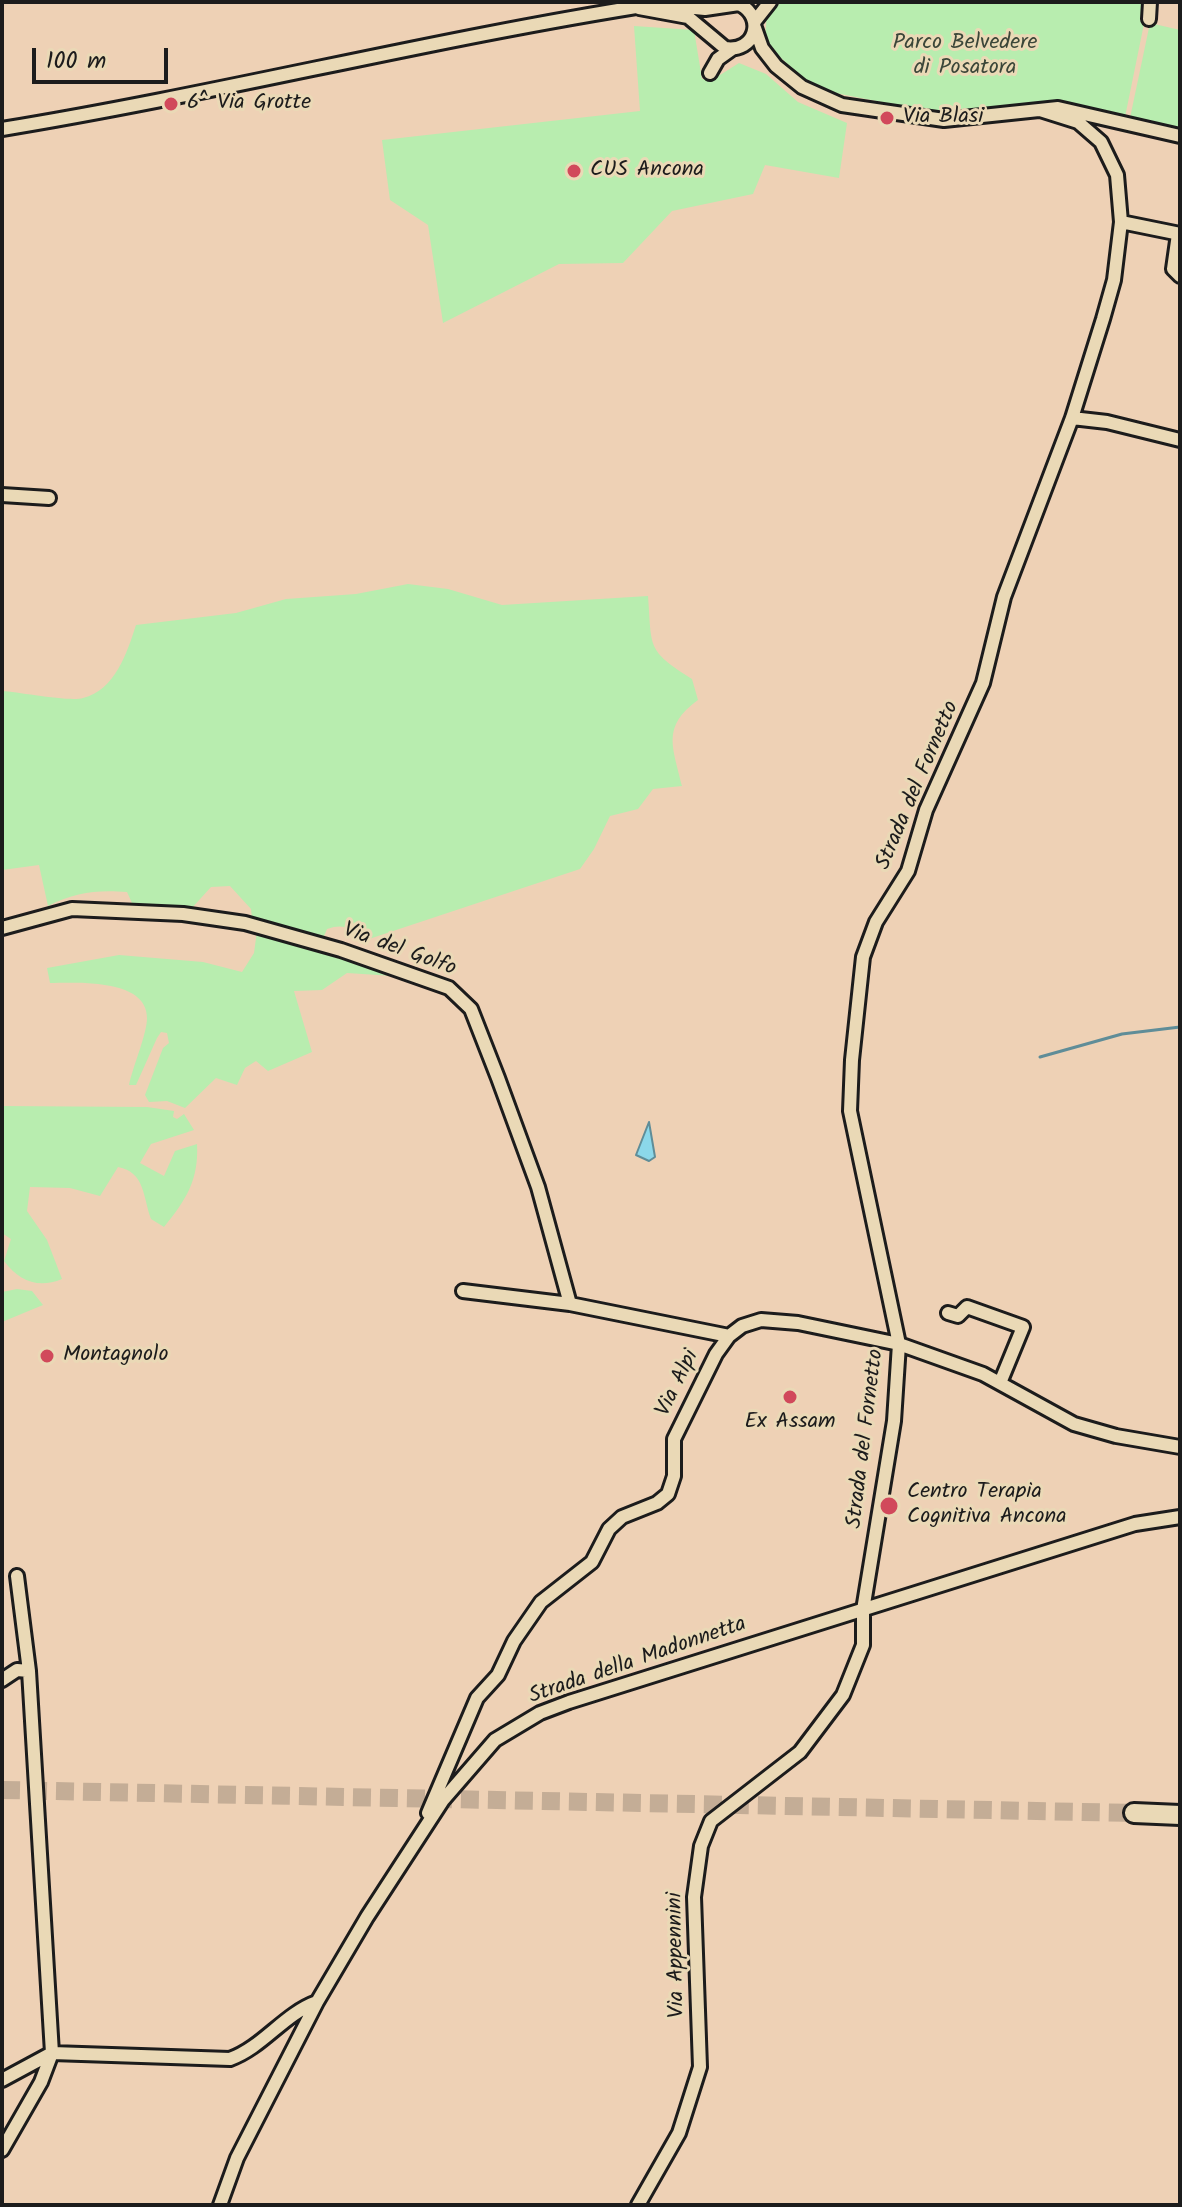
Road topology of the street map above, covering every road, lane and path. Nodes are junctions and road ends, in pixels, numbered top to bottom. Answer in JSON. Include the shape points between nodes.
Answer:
{"nodes":[{"id":1,"x":770,"y":2,"type":"edge"},
{"id":2,"x":1150,"y":2,"type":"edge"},
{"id":3,"x":748,"y":4,"type":"edge"},
{"id":4,"x":722,"y":5,"type":"junction"},
{"id":5,"x":639,"y":8,"type":"junction"},
{"id":6,"x":1149,"y":19,"type":"dead end"},
{"id":7,"x":755,"y":24,"type":"junction"},
{"id":8,"x":711,"y":36,"type":"junction"},
{"id":9,"x":737,"y":48,"type":"junction"},
{"id":10,"x":776,"y":66,"type":"junction"},
{"id":11,"x":1040,"y":110,"type":"junction"},
{"id":12,"x":2,"y":129,"type":"edge"},
{"id":13,"x":1180,"y":136,"type":"edge"},
{"id":14,"x":1121,"y":222,"type":"junction"},
{"id":15,"x":1179,"y":234,"type":"edge"},
{"id":16,"x":1180,"y":276,"type":"edge"},
{"id":17,"x":1072,"y":418,"type":"junction"},
{"id":18,"x":1180,"y":440,"type":"edge"},
{"id":19,"x":2,"y":495,"type":"edge"},
{"id":20,"x":49,"y":498,"type":"dead end"},
{"id":21,"x":2,"y":928,"type":"edge"},
{"id":22,"x":463,"y":1291,"type":"dead end"},
{"id":23,"x":570,"y":1304,"type":"junction"},
{"id":24,"x":948,"y":1313,"type":"dead end"},
{"id":25,"x":729,"y":1336,"type":"junction"},
{"id":26,"x":899,"y":1344,"type":"junction"},
{"id":27,"x":1000,"y":1383,"type":"junction"},
{"id":28,"x":1180,"y":1447,"type":"edge"},
{"id":29,"x":1180,"y":1517,"type":"edge"},
{"id":30,"x":17,"y":1576,"type":"dead end"},
{"id":31,"x":863,"y":1610,"type":"junction"},
{"id":32,"x":29,"y":1671,"type":"junction"},
{"id":33,"x":2,"y":1680,"type":"edge"},
{"id":34,"x":1134,"y":1813,"type":"tunnel mouth"},
{"id":35,"x":1180,"y":1815,"type":"edge"},
{"id":36,"x":419,"y":1835,"type":"junction"},
{"id":37,"x":317,"y":2002,"type":"junction"},
{"id":38,"x":52,"y":2053,"type":"junction"},
{"id":39,"x":2,"y":2080,"type":"edge"},
{"id":40,"x":2,"y":2150,"type":"edge"},
{"id":41,"x":220,"y":2205,"type":"edge"},
{"id":42,"x":638,"y":2205,"type":"edge"}],
"edges":[{"from":1,"to":7,"type":"street"},
{"from":2,"to":6,"type":"street"},
{"from":3,"to":4,"type":"street"},
{"from":3,"to":7,"type":"street"},
{"from":4,"to":5,"type":"street"},
{"from":4,"to":8,"type":"street","via":[[711,16]]},
{"from":5,"to":8,"type":"street","via":[[688,17]]},
{"from":5,"to":12,"type":"street"},
{"from":7,"to":9,"type":"street","via":[[752,38]]},
{"from":7,"to":10,"type":"street","via":[[762,48]]},
{"from":8,"to":9,"type":"street"},
{"from":8,"to":9,"type":"street","via":[[710,73],[718,59]]},
{"from":9,"to":10,"type":"street"},
{"from":10,"to":11,"type":"street","via":[[819,97],[868,110],[944,120]]},
{"from":11,"to":13,"type":"street","via":[[1077,110]]},
{"from":11,"to":14,"type":"street","name":"Strada del Fornetto","via":[[1078,122],[1101,142],[1117,175]]},
{"from":14,"to":15,"type":"street"},
{"from":14,"to":17,"type":"street","name":"Strada del Fornetto","via":[[1114,280]]},
{"from":15,"to":16,"type":"street","via":[[1173,269]]},
{"from":17,"to":18,"type":"street"},
{"from":17,"to":26,"type":"street","name":"Strada del Fornetto","via":[[1004,597],[983,683],[926,810],[908,871],[876,922],[863,957],[850,1111]]},
{"from":19,"to":20,"type":"street"},
{"from":21,"to":23,"type":"street","name":"Via del Golfo","via":[[72,909],[183,914],[245,923],[449,988],[471,1009],[498,1078],[538,1187]]},
{"from":22,"to":23,"type":"street"},
{"from":23,"to":25,"type":"street"},
{"from":24,"to":27,"type":"street","via":[[958,1316],[967,1307],[1023,1327]]},
{"from":25,"to":26,"type":"street","name":"Via Alpi","via":[[761,1320]]},
{"from":25,"to":36,"type":"street","name":"Via Alpi","via":[[674,1439],[674,1476],[668,1494],[622,1517],[609,1529],[592,1562],[541,1602],[498,1675],[477,1698]]},
{"from":26,"to":27,"type":"street","name":"Via Alpi"},
{"from":26,"to":31,"type":"street","name":"Strada del Fornetto","via":[[894,1421]]},
{"from":27,"to":28,"type":"street","name":"Via Alpi","via":[[1086,1429]]},
{"from":29,"to":31,"type":"street","name":"Strada della Madonnetta","via":[[1135,1524]]},
{"from":30,"to":32,"type":"street"},
{"from":31,"to":36,"type":"street","name":"Strada della Madonnetta","via":[[540,1713],[477,1757]]},
{"from":31,"to":42,"type":"street","name":"Via Appennini","via":[[863,1645],[843,1695],[800,1752],[711,1821],[701,1846],[694,1897],[700,2067],[679,2133]]},
{"from":32,"to":33,"type":"street","via":[[17,1670]]},
{"from":32,"to":38,"type":"street"},
{"from":34,"to":35,"type":"highway"},
{"from":36,"to":37,"type":"street","name":"Strada della Madonnetta"},
{"from":37,"to":38,"type":"street","via":[[230,2059]]},
{"from":37,"to":41,"type":"street","name":"Strada della Madonnetta","via":[[237,2158]]},
{"from":38,"to":39,"type":"street"},
{"from":38,"to":40,"type":"street"}]}
